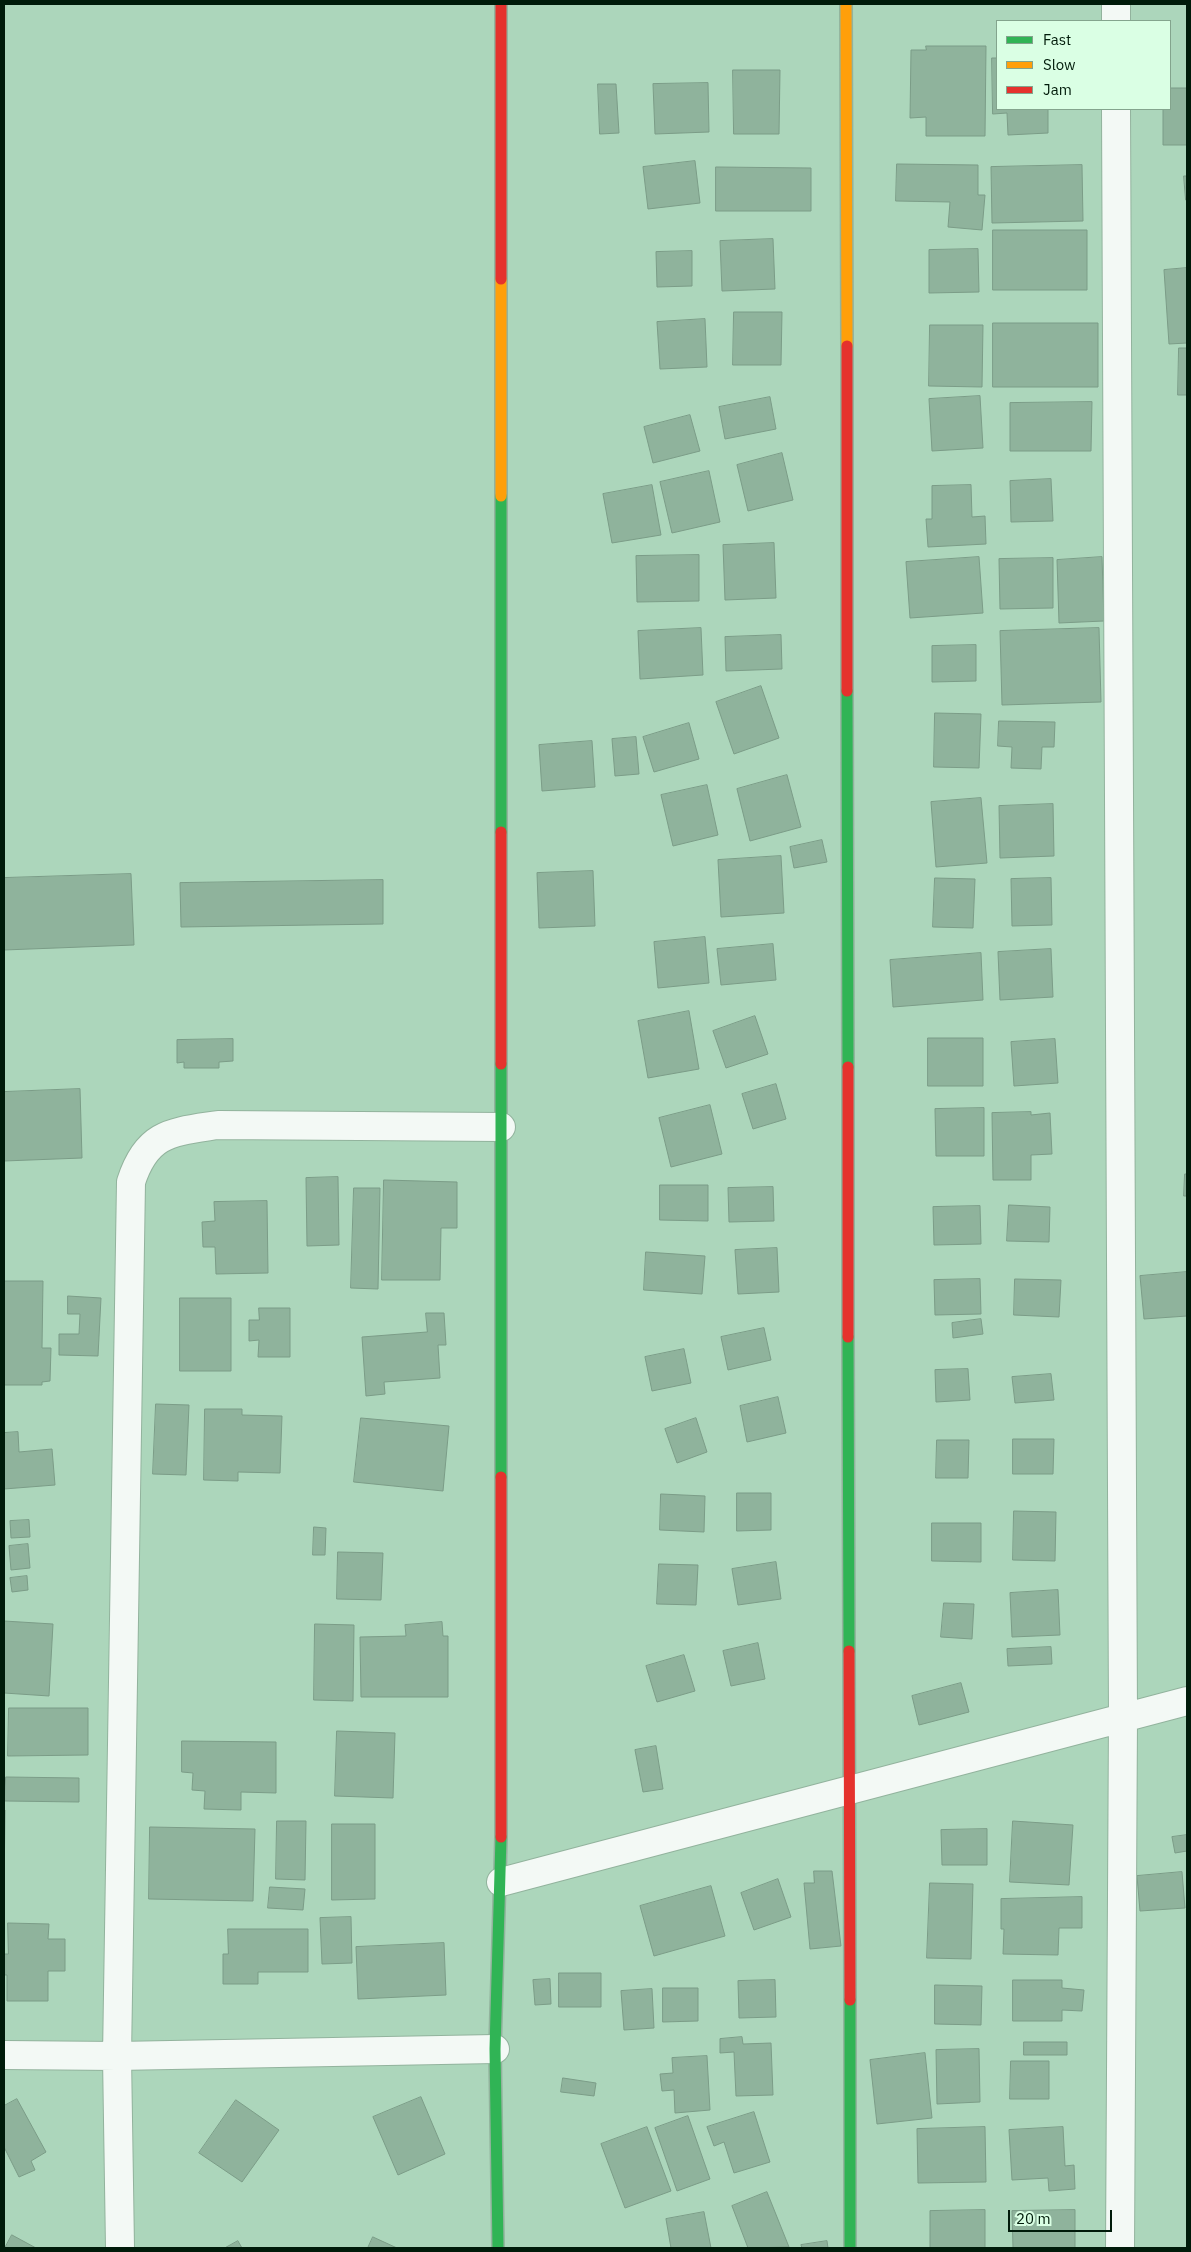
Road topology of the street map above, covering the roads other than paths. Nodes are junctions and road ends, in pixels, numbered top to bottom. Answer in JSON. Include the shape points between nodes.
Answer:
{"nodes":[{"id":1,"x":501,"y":4,"type":"edge"},
{"id":2,"x":846,"y":4,"type":"edge"},
{"id":3,"x":1116,"y":4,"type":"edge"},
{"id":4,"x":1116,"y":20,"type":"edge"},
{"id":5,"x":1116,"y":110,"type":"edge"},
{"id":6,"x":501,"y":1127,"type":"junction"},
{"id":7,"x":1187,"y":1701,"type":"edge"},
{"id":8,"x":1123,"y":1718,"type":"junction"},
{"id":9,"x":847,"y":1792,"type":"junction"},
{"id":10,"x":501,"y":1882,"type":"junction"},
{"id":11,"x":495,"y":2049,"type":"junction"},
{"id":12,"x":4,"y":2055,"type":"edge"},
{"id":13,"x":118,"y":2056,"type":"junction"},
{"id":14,"x":120,"y":2248,"type":"edge"},
{"id":15,"x":498,"y":2248,"type":"edge"},
{"id":16,"x":850,"y":2248,"type":"edge"},
{"id":17,"x":1120,"y":2248,"type":"edge"}],
"edges":[{"from":1,"to":6,"type":"street"},
{"from":2,"to":9,"type":"street"},
{"from":3,"to":4,"type":"street"},
{"from":5,"to":8,"type":"street"},
{"from":6,"to":10,"type":"street"},
{"from":6,"to":13,"type":"street","via":[[218,1124],[175,1132],[155,1141],[138,1160],[131,1182]]},
{"from":7,"to":8,"type":"street"},
{"from":8,"to":9,"type":"street"},
{"from":8,"to":17,"type":"street"},
{"from":9,"to":10,"type":"street"},
{"from":9,"to":16,"type":"street"},
{"from":10,"to":11,"type":"street"},
{"from":11,"to":13,"type":"street"},
{"from":11,"to":15,"type":"street"},
{"from":12,"to":13,"type":"street"},
{"from":13,"to":14,"type":"street"}]}
